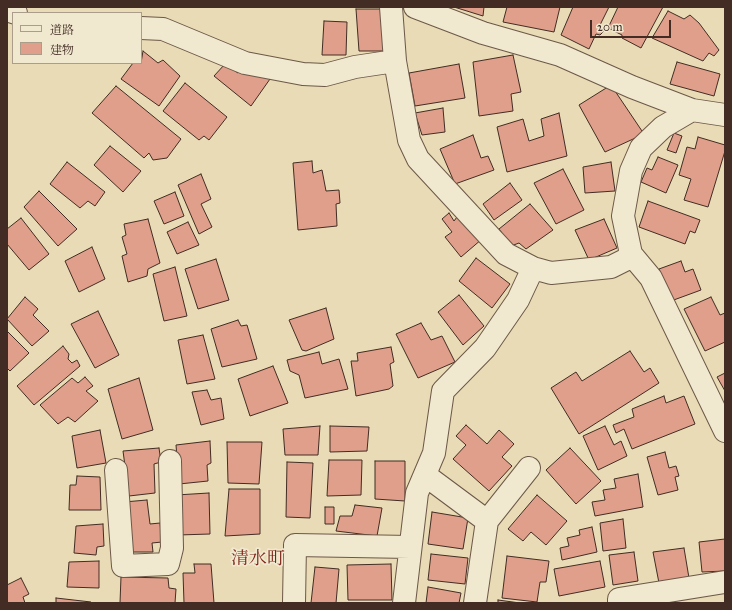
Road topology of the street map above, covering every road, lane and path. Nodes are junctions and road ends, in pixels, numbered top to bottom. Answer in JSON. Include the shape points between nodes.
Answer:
{"nodes":[{"id":1,"x":391,"y":7,"type":"edge"},
{"id":2,"x":415,"y":7,"type":"edge"},
{"id":3,"x":142,"y":28,"type":"edge"},
{"id":4,"x":395,"y":61,"type":"junction"},
{"id":5,"x":692,"y":110,"type":"junction"},
{"id":6,"x":725,"y":115,"type":"edge"},
{"id":7,"x":631,"y":254,"type":"junction"},
{"id":8,"x":533,"y":268,"type":"junction"},
{"id":9,"x":725,"y":431,"type":"edge"},
{"id":10,"x":170,"y":461,"type":"dead end"},
{"id":11,"x":529,"y":468,"type":"dead end"},
{"id":12,"x":116,"y":470,"type":"dead end"},
{"id":13,"x":425,"y":475,"type":"junction"},
{"id":14,"x":487,"y":521,"type":"junction"},
{"id":15,"x":410,"y":547,"type":"junction"},
{"id":16,"x":725,"y":582,"type":"edge"},
{"id":17,"x":294,"y":603,"type":"edge"},
{"id":18,"x":404,"y":603,"type":"edge"},
{"id":19,"x":475,"y":603,"type":"edge"},
{"id":20,"x":619,"y":603,"type":"edge"}],
"edges":[{"from":1,"to":4,"type":"street"},
{"from":2,"to":5,"type":"street","via":[[483,33],[560,55]]},
{"from":3,"to":4,"type":"street","via":[[163,29],[245,63],[303,74],[325,75]]},
{"from":4,"to":8,"type":"street","via":[[409,140],[418,159],[506,254]]},
{"from":5,"to":6,"type":"street"},
{"from":5,"to":7,"type":"street","via":[[663,127],[641,148],[631,171],[623,216]]},
{"from":7,"to":8,"type":"street","via":[[611,267],[551,273]]},
{"from":7,"to":9,"type":"street","via":[[651,278]]},
{"from":8,"to":13,"type":"street","via":[[518,300],[485,348],[443,391],[434,453]]},
{"from":10,"to":12,"type":"street","via":[[172,548],[168,564],[123,566]]},
{"from":11,"to":14,"type":"street"},
{"from":13,"to":14,"type":"street"},
{"from":13,"to":15,"type":"street","via":[[417,493]]},
{"from":14,"to":19,"type":"street"},
{"from":15,"to":17,"type":"street","via":[[295,545]]},
{"from":15,"to":18,"type":"street"},
{"from":16,"to":20,"type":"street","via":[[619,600]]}]}
